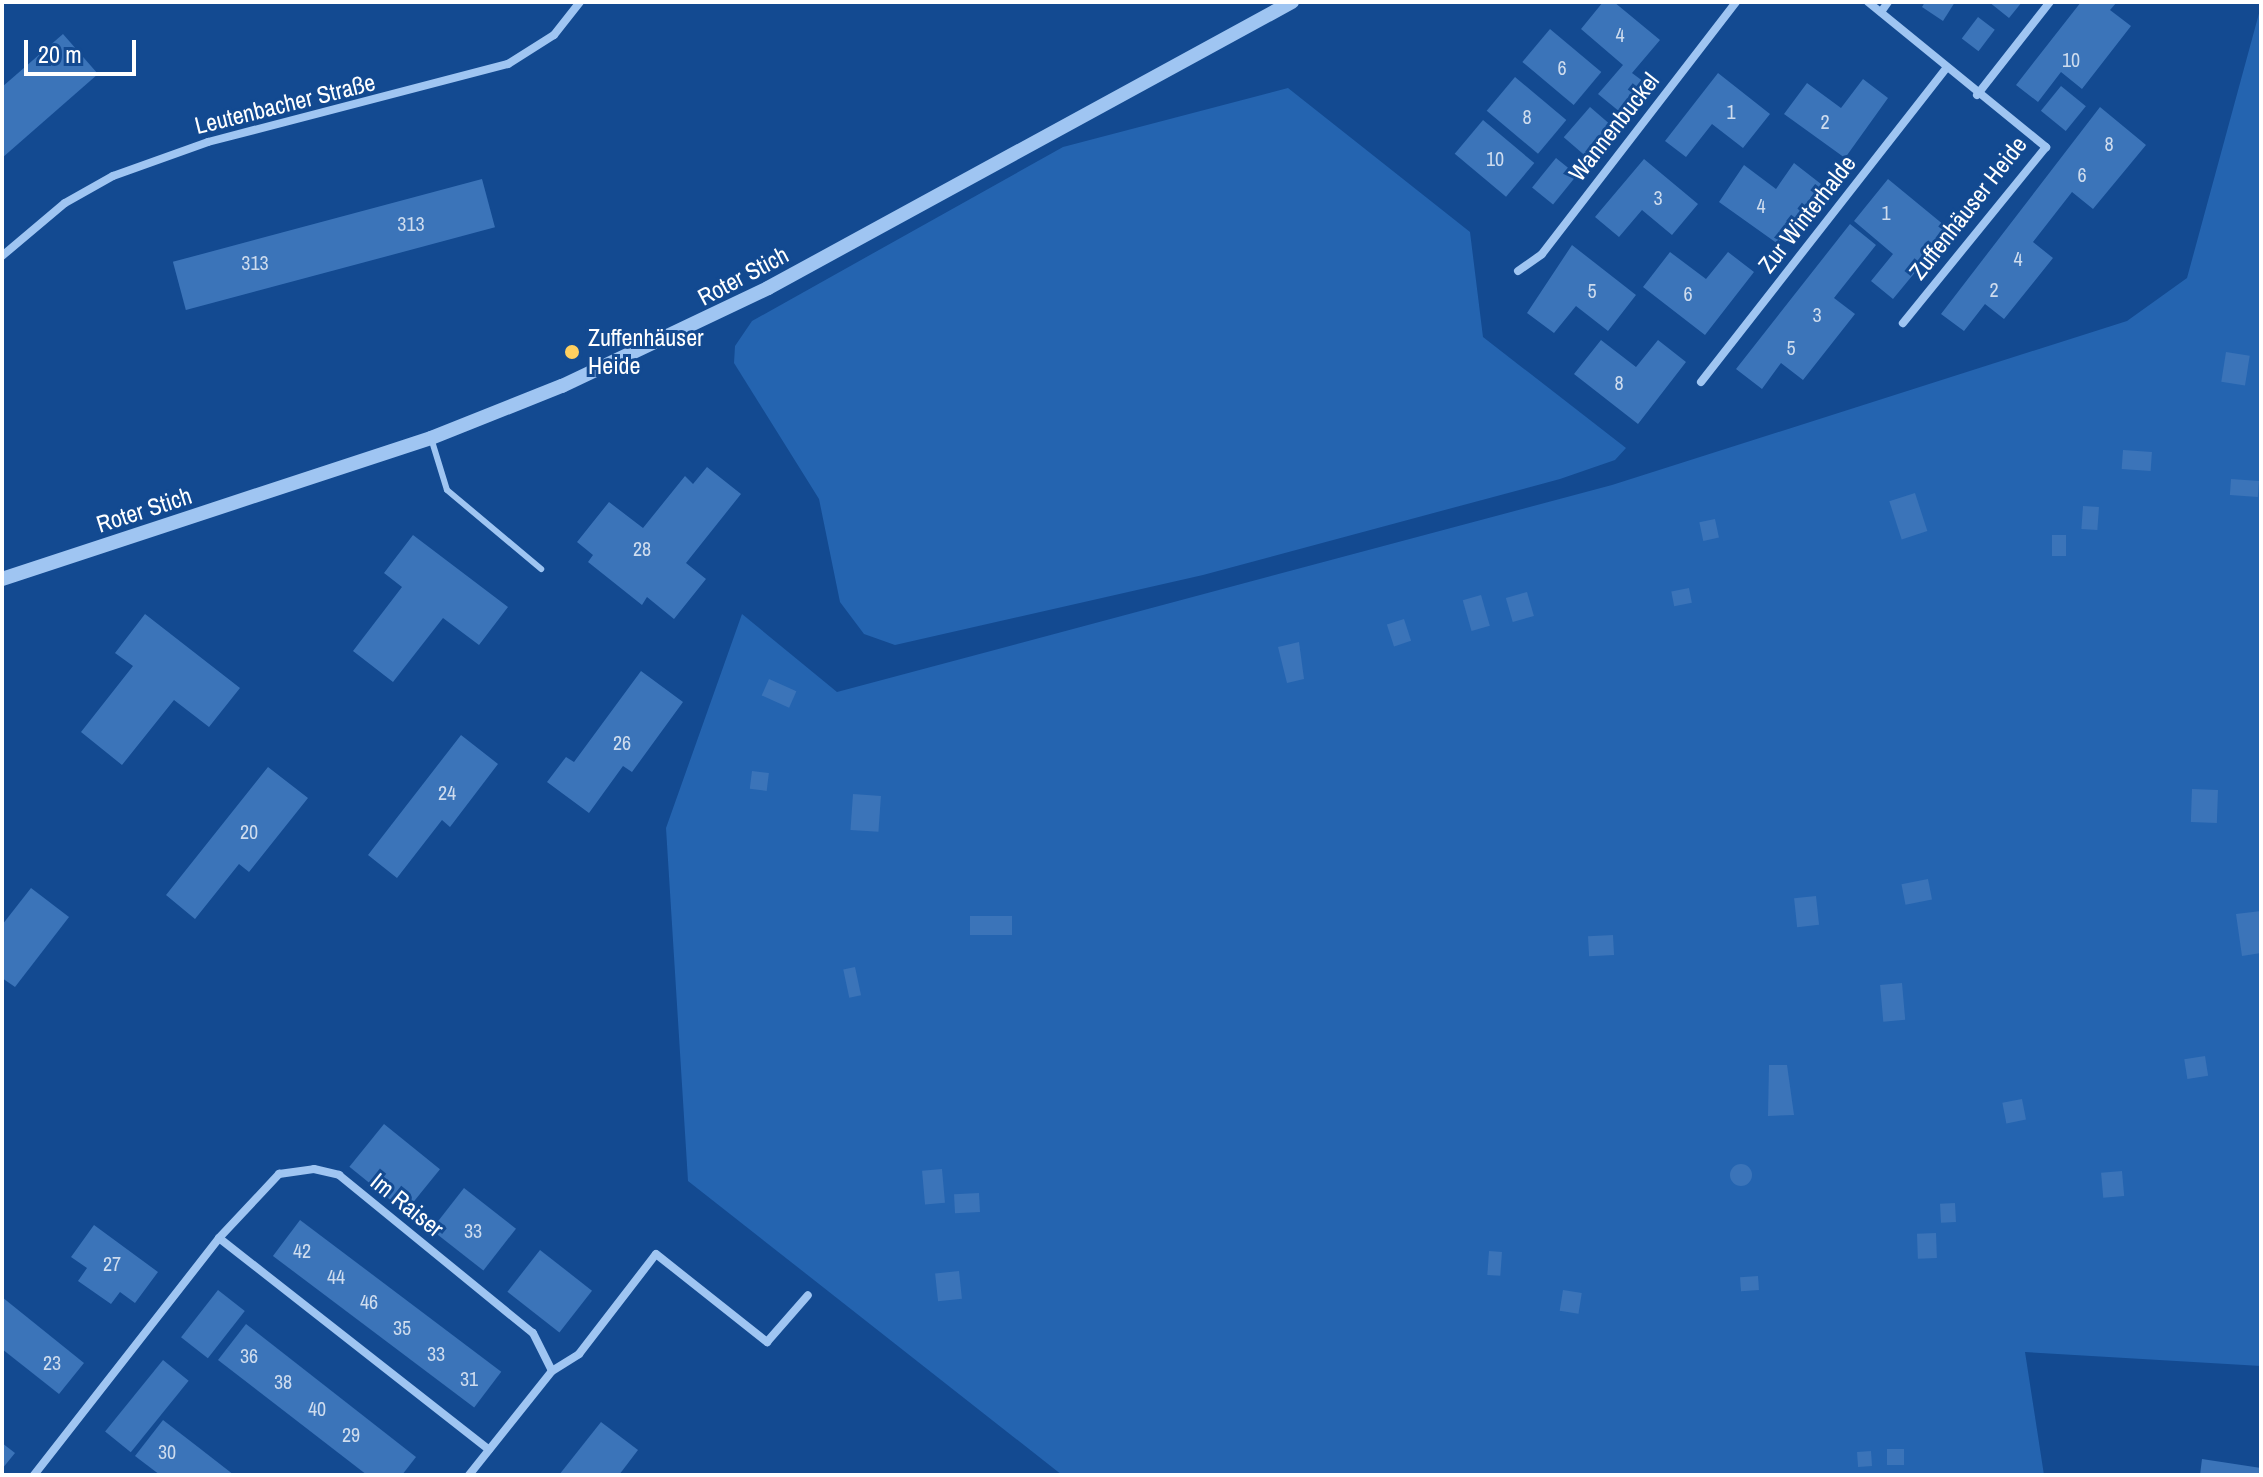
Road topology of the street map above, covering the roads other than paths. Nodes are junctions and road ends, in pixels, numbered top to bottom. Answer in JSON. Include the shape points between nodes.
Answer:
{"nodes":[{"id":1,"x":580,"y":2,"type":"edge"},
{"id":2,"x":1292,"y":2,"type":"edge"},
{"id":3,"x":1736,"y":2,"type":"edge"},
{"id":4,"x":1868,"y":2,"type":"edge"},
{"id":5,"x":1888,"y":2,"type":"edge"},
{"id":6,"x":2050,"y":2,"type":"edge"},
{"id":7,"x":1881,"y":12,"type":"junction"},
{"id":8,"x":1945,"y":70,"type":"junction"},
{"id":9,"x":1977,"y":95,"type":"junction"},
{"id":10,"x":2,"y":256,"type":"edge"},
{"id":11,"x":1518,"y":271,"type":"dead end"},
{"id":12,"x":1903,"y":323,"type":"dead end"},
{"id":13,"x":1701,"y":382,"type":"dead end"},
{"id":14,"x":431,"y":438,"type":"junction"},
{"id":15,"x":541,"y":569,"type":"dead end"},
{"id":16,"x":2,"y":579,"type":"edge"},
{"id":17,"x":219,"y":1238,"type":"junction"},
{"id":18,"x":808,"y":1295,"type":"dead end"},
{"id":19,"x":552,"y":1371,"type":"junction"},
{"id":20,"x":489,"y":1450,"type":"junction"},
{"id":21,"x":34,"y":1475,"type":"edge"},
{"id":22,"x":469,"y":1475,"type":"edge"}],
"edges":[{"from":1,"to":10,"type":"street","name":"Leutenbacher Straße","via":[[554,35],[508,64],[208,142],[113,176],[65,203]]},
{"from":2,"to":14,"type":"street","name":"Roter Stich","via":[[700,324]]},
{"from":3,"to":11,"type":"street","name":"Wannenbuckel","via":[[1542,254]]},
{"from":4,"to":7,"type":"street","name":"Zuffenhäuser Heide"},
{"from":5,"to":7,"type":"street"},
{"from":6,"to":9,"type":"street"},
{"from":7,"to":8,"type":"street","name":"Zuffenhäuser Heide"},
{"from":8,"to":9,"type":"street","name":"Zuffenhäuser Heide"},
{"from":8,"to":13,"type":"street","name":"Zur Winterhalde"},
{"from":9,"to":12,"type":"street","name":"Zuffenhäuser Heide","via":[[2046,147]]},
{"from":14,"to":15,"type":"lane","via":[[447,490]]},
{"from":14,"to":16,"type":"street","name":"Roter Stich"},
{"from":17,"to":19,"type":"street","name":"Im Raiser","via":[[279,1174],[314,1169],[339,1175],[533,1333]]},
{"from":17,"to":20,"type":"street"},
{"from":17,"to":21,"type":"street","name":"Im Raiser"},
{"from":18,"to":19,"type":"street","via":[[767,1342],[656,1254],[579,1354]]},
{"from":19,"to":20,"type":"street"},
{"from":20,"to":22,"type":"street"}]}
